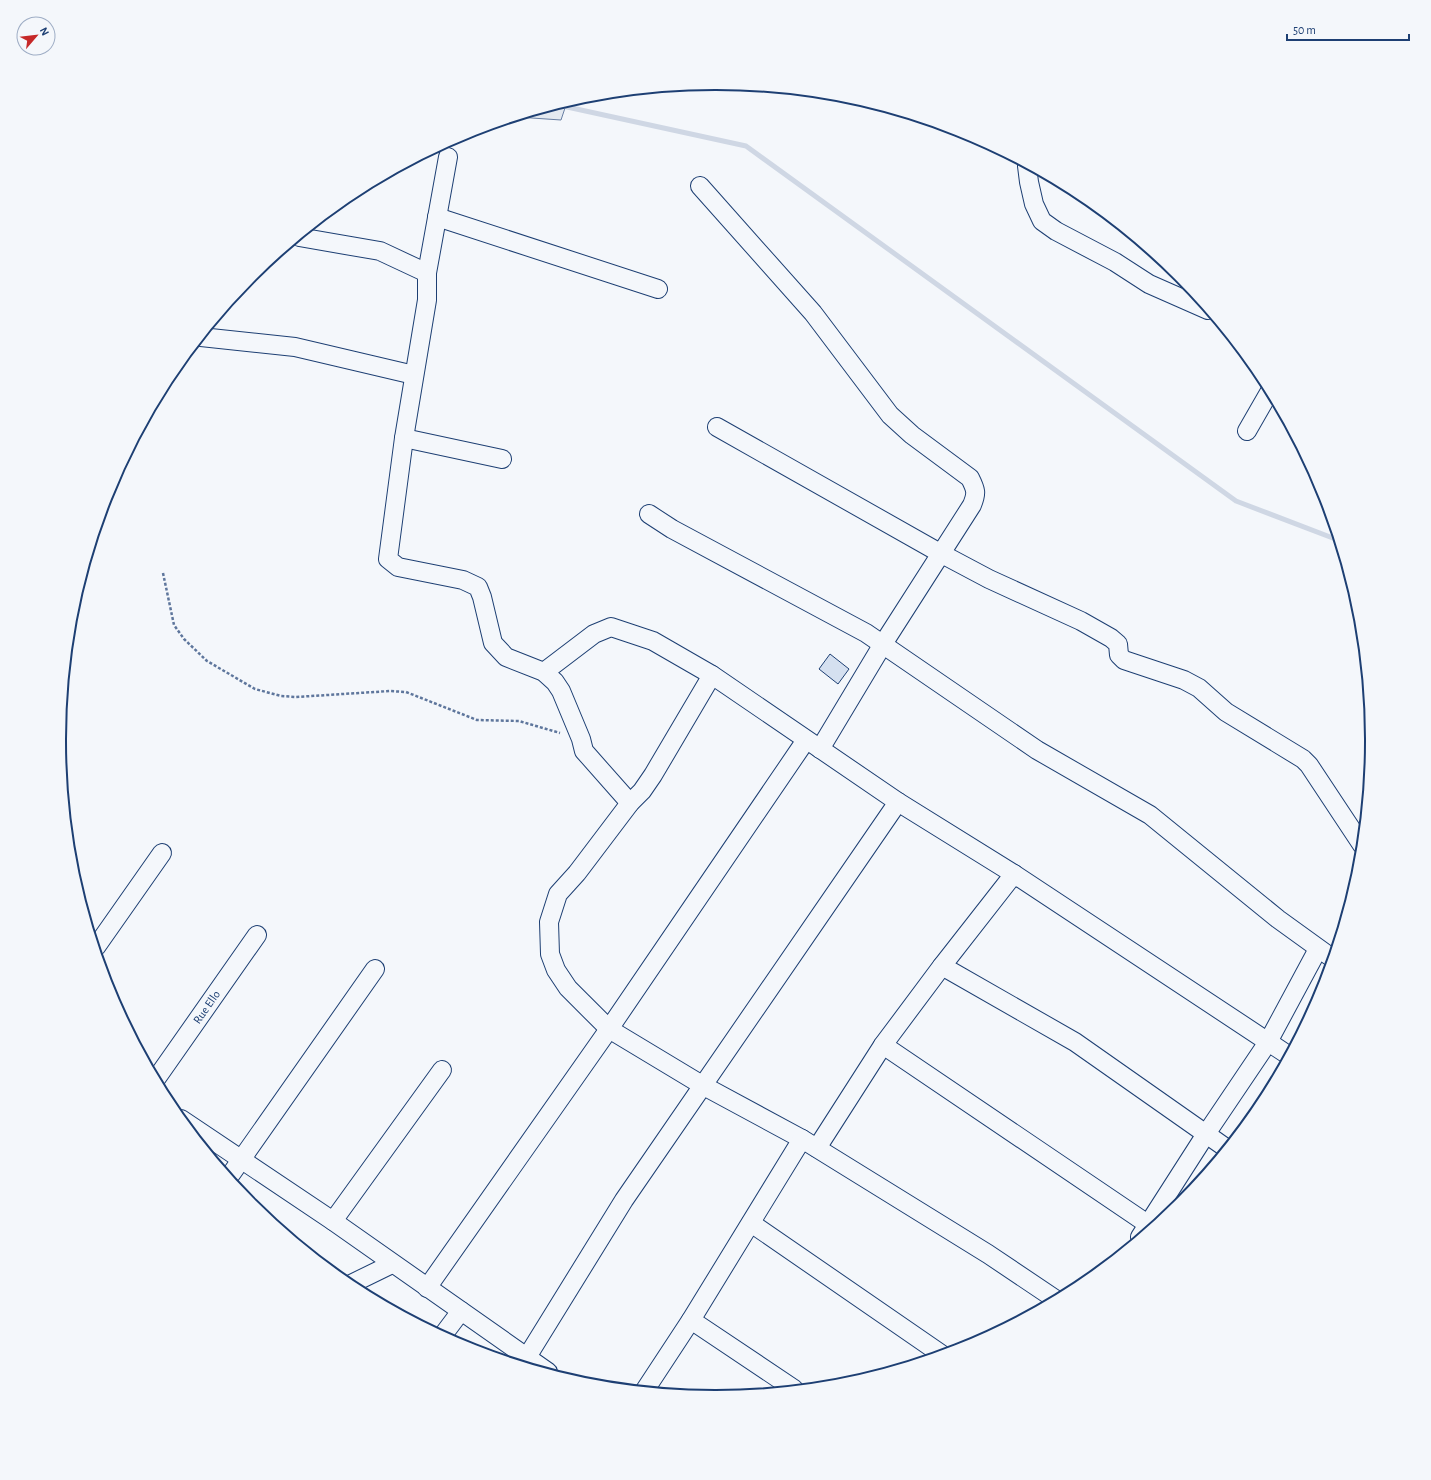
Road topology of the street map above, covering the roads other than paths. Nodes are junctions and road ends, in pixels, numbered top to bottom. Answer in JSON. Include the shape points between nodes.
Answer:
{"nodes":[{"id":1,"x":448,"y":157,"type":"dead end"},
{"id":2,"x":1027,"y":171,"type":"edge"},
{"id":3,"x":700,"y":186,"type":"dead end"},
{"id":4,"x":437,"y":217,"type":"junction"},
{"id":5,"x":304,"y":238,"type":"edge"},
{"id":6,"x":427,"y":273,"type":"junction"},
{"id":7,"x":658,"y":289,"type":"dead end"},
{"id":8,"x":1198,"y":306,"type":"edge"},
{"id":9,"x":206,"y":338,"type":"edge"},
{"id":10,"x":414,"y":375,"type":"junction"},
{"id":11,"x":1267,"y":397,"type":"edge"},
{"id":12,"x":717,"y":427,"type":"dead end"},
{"id":13,"x":1247,"y":431,"type":"dead end"},
{"id":14,"x":404,"y":438,"type":"junction"},
{"id":15,"x":502,"y":459,"type":"dead end"},
{"id":16,"x":649,"y":514,"type":"dead end"},
{"id":17,"x":940,"y":553,"type":"junction"},
{"id":18,"x":883,"y":644,"type":"junction"},
{"id":19,"x":544,"y":672,"type":"junction"},
{"id":20,"x":712,"y":675,"type":"junction"},
{"id":21,"x":813,"y":744,"type":"junction"},
{"id":22,"x":898,"y":802,"type":"junction"},
{"id":23,"x":630,"y":803,"type":"junction"},
{"id":24,"x":1357,"y":838,"type":"edge"},
{"id":25,"x":162,"y":853,"type":"dead end"},
{"id":26,"x":1014,"y":874,"type":"junction"},
{"id":27,"x":257,"y":935,"type":"dead end"},
{"id":28,"x":98,"y":944,"type":"edge"},
{"id":29,"x":1325,"y":954,"type":"edge"},
{"id":30,"x":942,"y":966,"type":"junction"},
{"id":31,"x":375,"y":969,"type":"dead end"},
{"id":32,"x":609,"y":1028,"type":"junction"},
{"id":33,"x":1268,"y":1042,"type":"junction"},
{"id":34,"x":883,"y":1045,"type":"junction"},
{"id":35,"x":1284,"y":1053,"type":"edge"},
{"id":36,"x":442,"y":1070,"type":"dead end"},
{"id":37,"x":159,"y":1075,"type":"edge"},
{"id":38,"x":702,"y":1086,"type":"junction"},
{"id":39,"x":195,"y":1129,"type":"edge"},
{"id":40,"x":1206,"y":1134,"type":"junction"},
{"id":41,"x":810,"y":1143,"type":"junction"},
{"id":42,"x":1222,"y":1145,"type":"edge"},
{"id":43,"x":242,"y":1160,"type":"junction"},
{"id":44,"x":232,"y":1173,"type":"edge"},
{"id":45,"x":1154,"y":1219,"type":"edge"},
{"id":46,"x":333,"y":1221,"type":"junction"},
{"id":47,"x":751,"y":1223,"type":"junction"},
{"id":48,"x":1144,"y":1228,"type":"edge"},
{"id":49,"x":392,"y":1264,"type":"junction"},
{"id":50,"x":357,"y":1281,"type":"edge"},
{"id":51,"x":427,"y":1288,"type":"junction"},
{"id":52,"x":1050,"y":1296,"type":"edge"},
{"id":53,"x":461,"y":1311,"type":"junction"},
{"id":54,"x":691,"y":1320,"type":"junction"},
{"id":55,"x":446,"y":1331,"type":"edge"},
{"id":56,"x":936,"y":1351,"type":"edge"},
{"id":57,"x":527,"y":1357,"type":"junction"},
{"id":58,"x":537,"y":1364,"type":"edge"},
{"id":59,"x":788,"y":1385,"type":"edge"},
{"id":60,"x":648,"y":1386,"type":"edge"}],
"edges":[{"from":1,"to":4,"type":"street"},
{"from":2,"to":8,"type":"street","via":[[1034,204],[1042,221],[1056,232],[1115,262],[1149,284]]},
{"from":3,"to":17,"type":"street","via":[[813,313],[890,415],[912,435],[970,478],[976,496]]},
{"from":4,"to":6,"type":"street"},
{"from":4,"to":7,"type":"street"},
{"from":5,"to":6,"type":"street","via":[[380,251]]},
{"from":6,"to":10,"type":"street","via":[[427,300]]},
{"from":9,"to":10,"type":"street","via":[[295,347]]},
{"from":10,"to":14,"type":"street"},
{"from":11,"to":13,"type":"street"},
{"from":12,"to":17,"type":"street"},
{"from":14,"to":15,"type":"street"},
{"from":14,"to":19,"type":"street","via":[[388,559],[398,567],[463,580],[478,587],[493,643],[506,657]]},
{"from":16,"to":18,"type":"street"},
{"from":17,"to":18,"type":"street"},
{"from":17,"to":24,"type":"street","via":[[1112,638],[1118,644],[1121,658],[1199,688],[1226,712],[1310,765]]},
{"from":18,"to":21,"type":"street"},
{"from":18,"to":29,"type":"street","via":[[1037,750],[1150,815]]},
{"from":19,"to":20,"type":"street","via":[[594,634],[611,627],[652,642]]},
{"from":19,"to":23,"type":"street","via":[[561,691],[584,751]]},
{"from":20,"to":21,"type":"street"},
{"from":20,"to":23,"type":"street","via":[[653,775]]},
{"from":21,"to":22,"type":"street"},
{"from":21,"to":32,"type":"street"},
{"from":22,"to":26,"type":"street"},
{"from":22,"to":38,"type":"street"},
{"from":23,"to":32,"type":"street","via":[[558,894],[549,922],[550,954],[556,970],[568,988]]},
{"from":25,"to":28,"type":"street"},
{"from":26,"to":30,"type":"street"},
{"from":26,"to":33,"type":"street"},
{"from":27,"to":37,"type":"street","name":"Rue Ello"},
{"from":29,"to":33,"type":"street"},
{"from":30,"to":34,"type":"street"},
{"from":30,"to":40,"type":"street","via":[[1075,1042]]},
{"from":31,"to":43,"type":"street"},
{"from":32,"to":38,"type":"street"},
{"from":32,"to":51,"type":"street"},
{"from":33,"to":35,"type":"street"},
{"from":33,"to":40,"type":"street"},
{"from":34,"to":41,"type":"street"},
{"from":34,"to":48,"type":"street"},
{"from":36,"to":46,"type":"street"},
{"from":38,"to":41,"type":"street"},
{"from":38,"to":57,"type":"street","via":[[624,1200]]},
{"from":39,"to":43,"type":"street"},
{"from":40,"to":42,"type":"street"},
{"from":40,"to":45,"type":"street"},
{"from":41,"to":47,"type":"street"},
{"from":41,"to":52,"type":"street"},
{"from":43,"to":44,"type":"street"},
{"from":43,"to":46,"type":"street"},
{"from":46,"to":49,"type":"street"},
{"from":47,"to":54,"type":"street"},
{"from":47,"to":56,"type":"street"},
{"from":49,"to":50,"type":"street"},
{"from":49,"to":51,"type":"street"},
{"from":51,"to":53,"type":"street"},
{"from":53,"to":55,"type":"street"},
{"from":53,"to":57,"type":"street"},
{"from":54,"to":59,"type":"street"},
{"from":54,"to":60,"type":"street"},
{"from":57,"to":58,"type":"street"}]}
